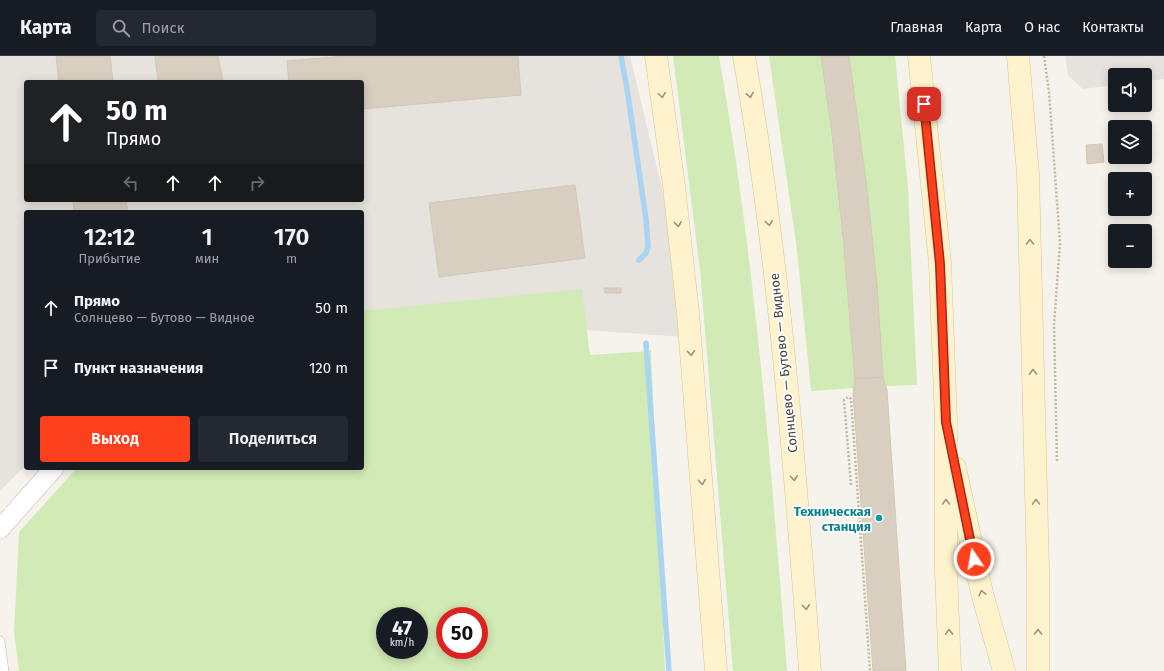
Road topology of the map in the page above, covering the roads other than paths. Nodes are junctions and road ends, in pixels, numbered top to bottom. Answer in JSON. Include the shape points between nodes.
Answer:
{"nodes":[{"id":1,"x":656,"y":56,"type":"edge"},
{"id":2,"x":744,"y":56,"type":"edge"},
{"id":3,"x":919,"y":56,"type":"edge"},
{"id":4,"x":1018,"y":56,"type":"edge"},
{"id":5,"x":946,"y":422,"type":"junction"},
{"id":6,"x":52,"y":470,"type":"edge"},
{"id":7,"x":0,"y":529,"type":"edge"},
{"id":8,"x":0,"y":641,"type":"edge"},
{"id":9,"x":4,"y":671,"type":"edge"},
{"id":10,"x":716,"y":671,"type":"edge"},
{"id":11,"x":810,"y":671,"type":"edge"},
{"id":12,"x":950,"y":671,"type":"edge"},
{"id":13,"x":1004,"y":671,"type":"edge"},
{"id":14,"x":1038,"y":671,"type":"edge"}],
"edges":[{"from":1,"to":10,"type":"main road","one_way":true,"via":[[687,306]]},
{"from":2,"to":11,"type":"main road","name":"Солнцево — Бутово — Видное","one_way":true,"via":[[762,172],[778,304]]},
{"from":3,"to":5,"type":"main road","via":[[940,264]]},
{"from":14,"to":4,"type":"main road","one_way":true,"via":[[1038,570],[1028,174]]},
{"from":12,"to":5,"type":"main road","one_way":true,"via":[[946,570]]},
{"from":13,"to":5,"type":"main road","one_way":true,"via":[[982,593]]},
{"from":6,"to":7,"type":"street"},
{"from":8,"to":9,"type":"lane"}]}
